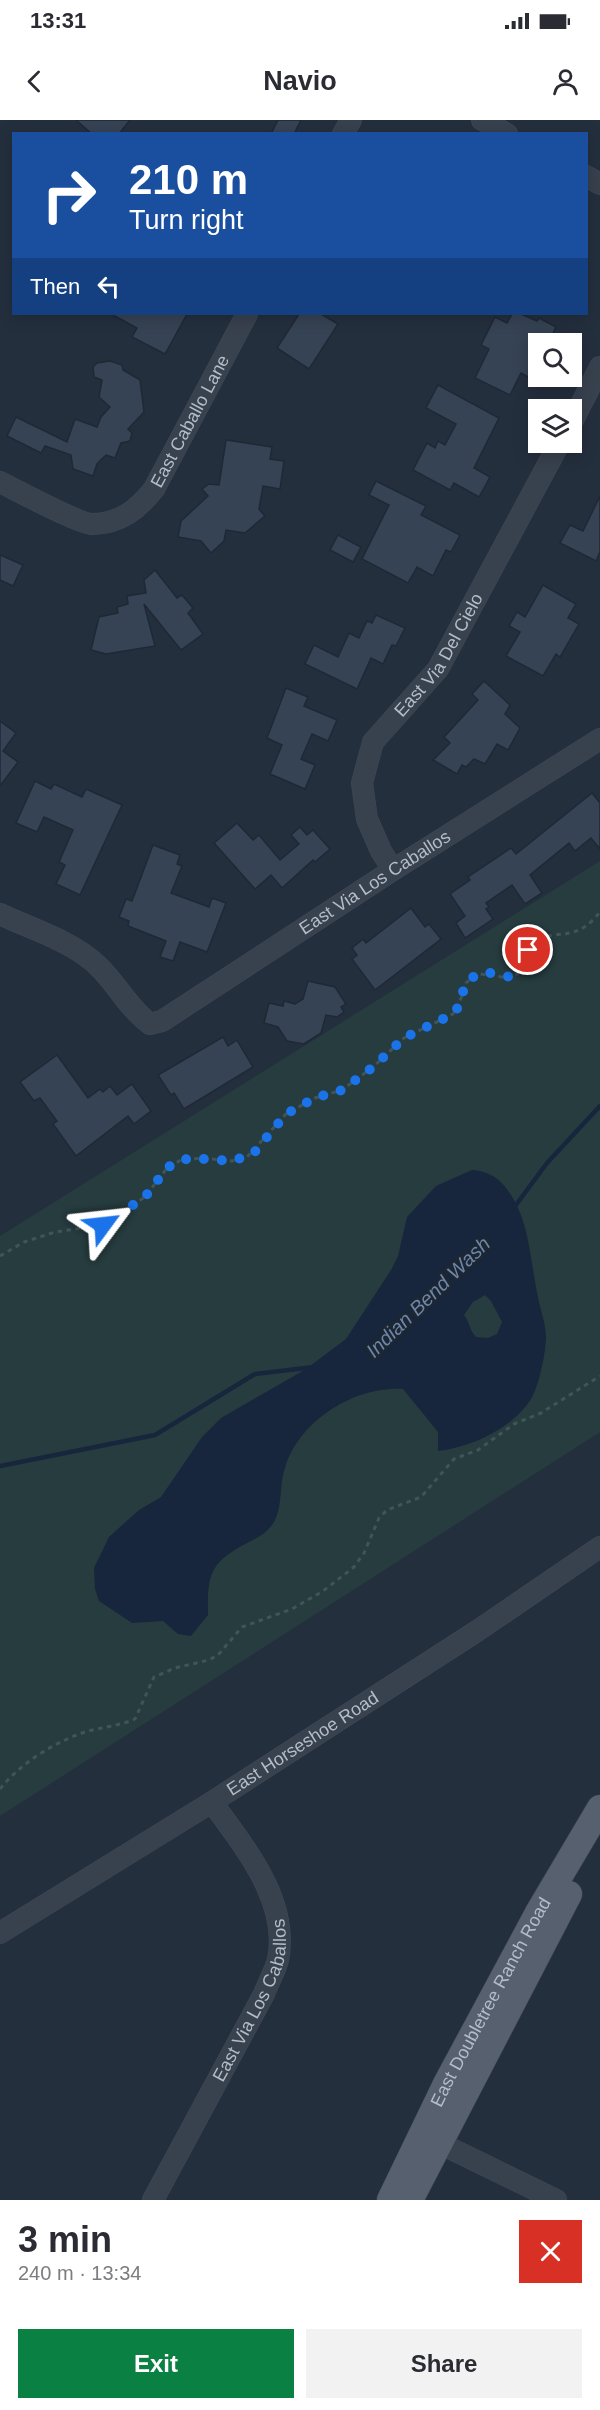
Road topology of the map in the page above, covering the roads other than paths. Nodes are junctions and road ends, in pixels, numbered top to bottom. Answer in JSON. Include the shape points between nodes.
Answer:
{"nodes":[{"id":1,"x":482,"y":120,"type":"edge"},
{"id":2,"x":503,"y":132,"type":"edge"},
{"id":3,"x":246,"y":315,"type":"edge"},
{"id":4,"x":600,"y":367,"type":"edge"},
{"id":5,"x":582,"y":402,"type":"edge"},
{"id":6,"x":554,"y":453,"type":"edge"},
{"id":7,"x":0,"y":482,"type":"edge"},
{"id":8,"x":600,"y":739,"type":"edge"},
{"id":9,"x":393,"y":870,"type":"junction"},
{"id":10,"x":0,"y":914,"type":"edge"},
{"id":11,"x":600,"y":1547,"type":"edge"},
{"id":12,"x":212,"y":1802,"type":"junction"},
{"id":13,"x":598,"y":1823,"type":"edge"},
{"id":14,"x":0,"y":1933,"type":"edge"},
{"id":15,"x":430,"y":2139,"type":"junction"},
{"id":16,"x":153,"y":2200,"type":"edge"},
{"id":17,"x":390,"y":2200,"type":"edge"},
{"id":18,"x":410,"y":2200,"type":"edge"},
{"id":19,"x":556,"y":2200,"type":"edge"}],
"edges":[{"from":1,"to":2,"type":"street"},
{"from":3,"to":7,"type":"street","name":"East Caballo Lane","via":[[154,489],[140,507],[120,519],[91,524]]},
{"from":4,"to":5,"type":"street"},
{"from":6,"to":9,"type":"street","name":"East Via Del Cielo","via":[[438,669],[373,742],[362,783],[367,819]]},
{"from":8,"to":9,"type":"street","name":"East Via Los Caballos"},
{"from":9,"to":10,"type":"street","name":"East Via Los Caballos","via":[[162,1021],[150,1024],[137,1015],[96,964],[70,947]]},
{"from":11,"to":12,"type":"street","name":"East Horseshoe Road"},
{"from":12,"to":14,"type":"street","name":"East Horseshoe Road"},
{"from":12,"to":16,"type":"street","name":"East Via Los Caballos","via":[[263,1878],[275,1915],[278,1960],[264,1994]]},
{"from":13,"to":15,"type":"main road","name":"East Doubletree Ranch Road","via":[[539,1911],[492,2023]]},
{"from":15,"to":17,"type":"main road","name":"East Doubletree Ranch Road"},
{"from":15,"to":18,"type":"main road","name":"East Doubletree Ranch Road"},
{"from":15,"to":19,"type":"street"}]}
